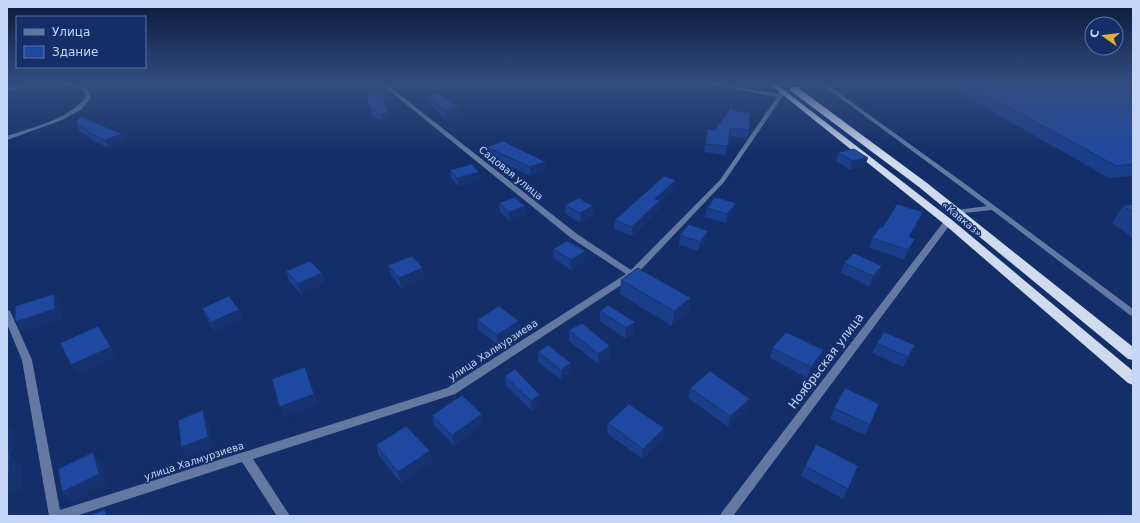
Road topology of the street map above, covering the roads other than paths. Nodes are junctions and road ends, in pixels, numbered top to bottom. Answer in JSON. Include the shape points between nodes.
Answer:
{"nodes":[{"id":1,"x":80,"y":107,"type":"edge"},
{"id":2,"x":413,"y":107,"type":"edge"},
{"id":3,"x":770,"y":107,"type":"edge"},
{"id":4,"x":805,"y":107,"type":"edge"},
{"id":5,"x":809,"y":107,"type":"edge"},
{"id":6,"x":855,"y":107,"type":"edge"},
{"id":7,"x":7,"y":138,"type":"edge"},
{"id":8,"x":992,"y":208,"type":"junction"},
{"id":9,"x":956,"y":212,"type":"junction"},
{"id":10,"x":948,"y":222,"type":"junction"},
{"id":11,"x":632,"y":274,"type":"junction"},
{"id":12,"x":7,"y":313,"type":"edge"},
{"id":13,"x":1133,"y":313,"type":"edge"},
{"id":14,"x":1133,"y":355,"type":"edge"},
{"id":15,"x":1133,"y":379,"type":"edge"},
{"id":16,"x":245,"y":457,"type":"junction"},
{"id":17,"x":55,"y":516,"type":"edge"},
{"id":18,"x":58,"y":516,"type":"edge"},
{"id":19,"x":284,"y":516,"type":"edge"},
{"id":20,"x":726,"y":516,"type":"edge"}],
"edges":[{"from":1,"to":7,"type":"street","via":[[60,119]]},
{"from":2,"to":11,"type":"street","name":"Садовая улица","via":[[574,236]]},
{"from":3,"to":11,"type":"street","name":"улица Халмурзиева","via":[[722,181]]},
{"from":4,"to":10,"type":"highway","name":"«Кавказ»"},
{"from":5,"to":9,"type":"highway","name":"«Кавказ»","via":[[923,185]]},
{"from":6,"to":8,"type":"street"},
{"from":8,"to":9,"type":"street"},
{"from":8,"to":13,"type":"street"},
{"from":9,"to":14,"type":"highway","name":"«Кавказ»"},
{"from":10,"to":15,"type":"highway","name":"«Кавказ»"},
{"from":10,"to":20,"type":"street","name":"Ноябрьская улица"},
{"from":11,"to":16,"type":"street","name":"улица Халмурзиева","via":[[451,391]]},
{"from":12,"to":17,"type":"street","via":[[27,360]]},
{"from":16,"to":18,"type":"street","name":"улица Халмурзиева"},
{"from":16,"to":19,"type":"street"}]}
